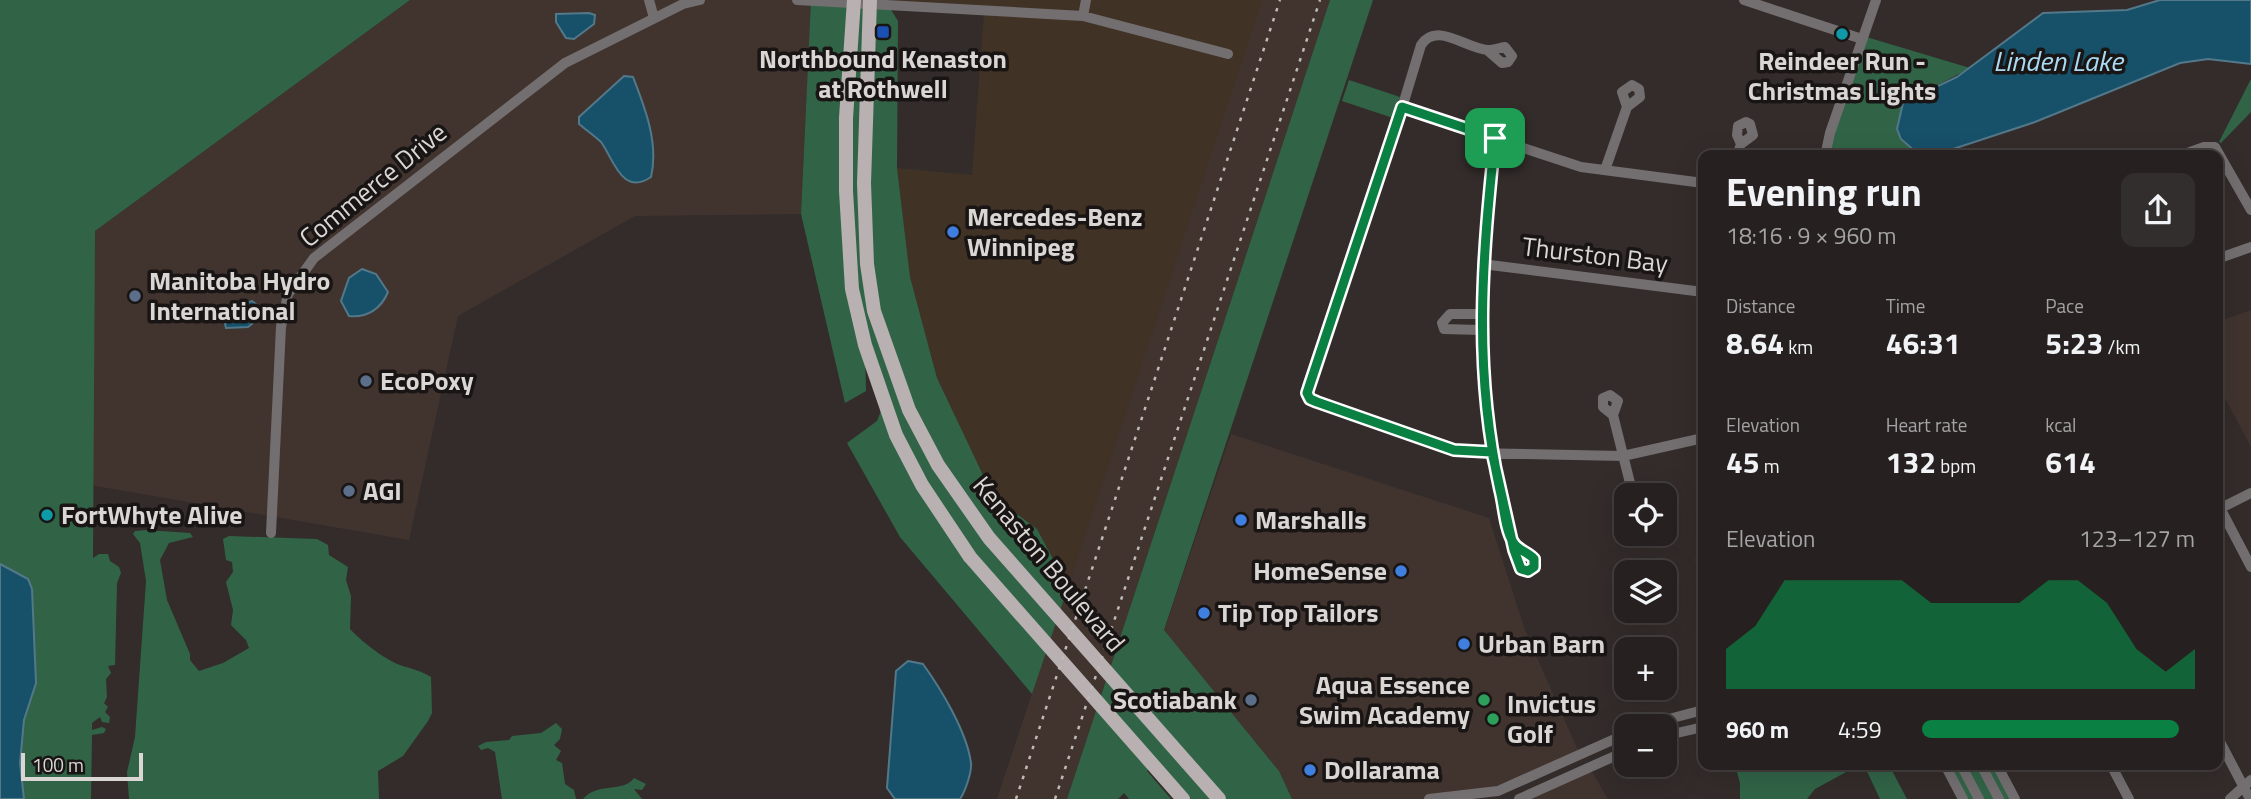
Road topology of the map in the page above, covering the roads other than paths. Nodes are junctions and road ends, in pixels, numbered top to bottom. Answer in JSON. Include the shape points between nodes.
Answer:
{"nodes":[{"id":1,"x":649,"y":0,"type":"edge"},
{"id":2,"x":700,"y":0,"type":"edge"},
{"id":3,"x":797,"y":0,"type":"edge"},
{"id":4,"x":1086,"y":0,"type":"edge"},
{"id":5,"x":1744,"y":0,"type":"edge"},
{"id":6,"x":1876,"y":0,"type":"edge"},
{"id":7,"x":854,"y":1,"type":"edge"},
{"id":8,"x":870,"y":2,"type":"edge"},
{"id":9,"x":1083,"y":16,"type":"junction"},
{"id":10,"x":654,"y":18,"type":"junction"},
{"id":11,"x":1862,"y":38,"type":"junction"},
{"id":12,"x":1487,"y":50,"type":"dead end"},
{"id":13,"x":1228,"y":54,"type":"dead end"},
{"id":14,"x":1402,"y":107,"type":"junction"},
{"id":15,"x":1627,"y":107,"type":"dead end"},
{"id":16,"x":1495,"y":138,"type":"junction"},
{"id":17,"x":1741,"y":144,"type":"dead end"},
{"id":18,"x":1739,"y":150,"type":"edge"},
{"id":19,"x":1826,"y":150,"type":"edge"},
{"id":20,"x":2196,"y":150,"type":"edge"},
{"id":21,"x":2218,"y":150,"type":"edge"},
{"id":22,"x":2223,"y":160,"type":"edge"},
{"id":23,"x":1605,"y":170,"type":"junction"},
{"id":24,"x":1698,"y":182,"type":"edge"},
{"id":25,"x":2251,"y":210,"type":"edge"},
{"id":26,"x":2251,"y":247,"type":"edge"},
{"id":27,"x":2223,"y":257,"type":"edge"},
{"id":28,"x":1482,"y":264,"type":"junction"},
{"id":29,"x":1698,"y":291,"type":"edge"},
{"id":30,"x":1480,"y":314,"type":"junction"},
{"id":31,"x":1480,"y":330,"type":"junction"},
{"id":32,"x":1613,"y":415,"type":"dead end"},
{"id":33,"x":1698,"y":439,"type":"edge"},
{"id":34,"x":1492,"y":452,"type":"junction"},
{"id":35,"x":1623,"y":456,"type":"junction"},
{"id":36,"x":1630,"y":483,"type":"edge"},
{"id":37,"x":2250,"y":495,"type":"edge"},
{"id":38,"x":2223,"y":505,"type":"edge"},
{"id":39,"x":2223,"y":516,"type":"edge"},
{"id":40,"x":271,"y":533,"type":"dead end"},
{"id":41,"x":1512,"y":542,"type":"dead end"},
{"id":42,"x":2251,"y":567,"type":"edge"},
{"id":43,"x":1698,"y":711,"type":"edge"},
{"id":44,"x":1677,"y":717,"type":"edge"},
{"id":45,"x":1698,"y":728,"type":"edge"},
{"id":46,"x":1677,"y":733,"type":"edge"},
{"id":47,"x":1614,"y":739,"type":"edge"},
{"id":48,"x":2223,"y":746,"type":"edge"},
{"id":49,"x":1614,"y":756,"type":"edge"},
{"id":50,"x":1948,"y":770,"type":"edge"},
{"id":51,"x":1964,"y":770,"type":"edge"},
{"id":52,"x":1984,"y":770,"type":"edge"},
{"id":53,"x":2000,"y":770,"type":"edge"},
{"id":54,"x":2114,"y":770,"type":"edge"},
{"id":55,"x":2247,"y":784,"type":"edge"},
{"id":56,"x":1184,"y":799,"type":"edge"},
{"id":57,"x":1219,"y":799,"type":"edge"},
{"id":58,"x":1429,"y":799,"type":"edge"},
{"id":59,"x":1519,"y":799,"type":"edge"},
{"id":60,"x":1963,"y":799,"type":"edge"},
{"id":61,"x":1979,"y":799,"type":"edge"},
{"id":62,"x":1999,"y":799,"type":"edge"},
{"id":63,"x":2015,"y":799,"type":"edge"},
{"id":64,"x":2129,"y":799,"type":"edge"},
{"id":65,"x":2230,"y":799,"type":"edge"},
{"id":66,"x":2250,"y":799,"type":"edge"}],
"edges":[{"from":1,"to":10,"type":"street"},
{"from":2,"to":10,"type":"street","name":"Commerce Drive"},
{"from":3,"to":7,"type":"street"},
{"from":4,"to":9,"type":"street"},
{"from":5,"to":11,"type":"street"},
{"from":6,"to":11,"type":"street"},
{"from":7,"to":8,"type":"street"},
{"from":7,"to":56,"type":"main road","name":"Kenaston Boulevard","via":[[846,155],[852,289],[865,345],[896,435],[922,485],[970,557]]},
{"from":8,"to":9,"type":"street"},
{"from":8,"to":57,"type":"main road","name":"Kenaston Boulevard","via":[[864,183],[867,264],[874,311],[909,410],[938,465],[989,538]]},
{"from":9,"to":13,"type":"street"},
{"from":10,"to":40,"type":"street","name":"Commerce Drive","via":[[565,63],[328,246],[297,280],[288,294],[281,327]]},
{"from":11,"to":19,"type":"street"},
{"from":12,"to":14,"type":"street","via":[[1436,34],[1427,37]]},
{"from":14,"to":16,"type":"street"},
{"from":14,"to":34,"type":"street","via":[[1307,393],[1317,402],[1446,447]]},
{"from":15,"to":23,"type":"street"},
{"from":16,"to":23,"type":"street","via":[[1581,167]]},
{"from":16,"to":28,"type":"street"},
{"from":17,"to":18,"type":"street"},
{"from":20,"to":21,"type":"street"},
{"from":22,"to":25,"type":"street"},
{"from":23,"to":24,"type":"street"},
{"from":26,"to":27,"type":"street"},
{"from":28,"to":29,"type":"street","name":"Thurston Bay"},
{"from":28,"to":30,"type":"street"},
{"from":30,"to":31,"type":"street"},
{"from":30,"to":31,"type":"street","via":[[1450,314],[1442,323],[1451,331]]},
{"from":31,"to":34,"type":"street"},
{"from":32,"to":35,"type":"street"},
{"from":33,"to":35,"type":"street"},
{"from":34,"to":35,"type":"street"},
{"from":34,"to":41,"type":"street"},
{"from":35,"to":36,"type":"street"},
{"from":37,"to":38,"type":"street"},
{"from":39,"to":42,"type":"street"},
{"from":43,"to":44,"type":"street"},
{"from":45,"to":46,"type":"street"},
{"from":47,"to":58,"type":"street","via":[[1498,791]]},
{"from":48,"to":55,"type":"street"},
{"from":49,"to":59,"type":"street"},
{"from":50,"to":60,"type":"street"},
{"from":51,"to":61,"type":"street"},
{"from":52,"to":62,"type":"street"},
{"from":53,"to":63,"type":"street"},
{"from":54,"to":64,"type":"street"},
{"from":55,"to":65,"type":"street"},
{"from":55,"to":66,"type":"street"}]}
